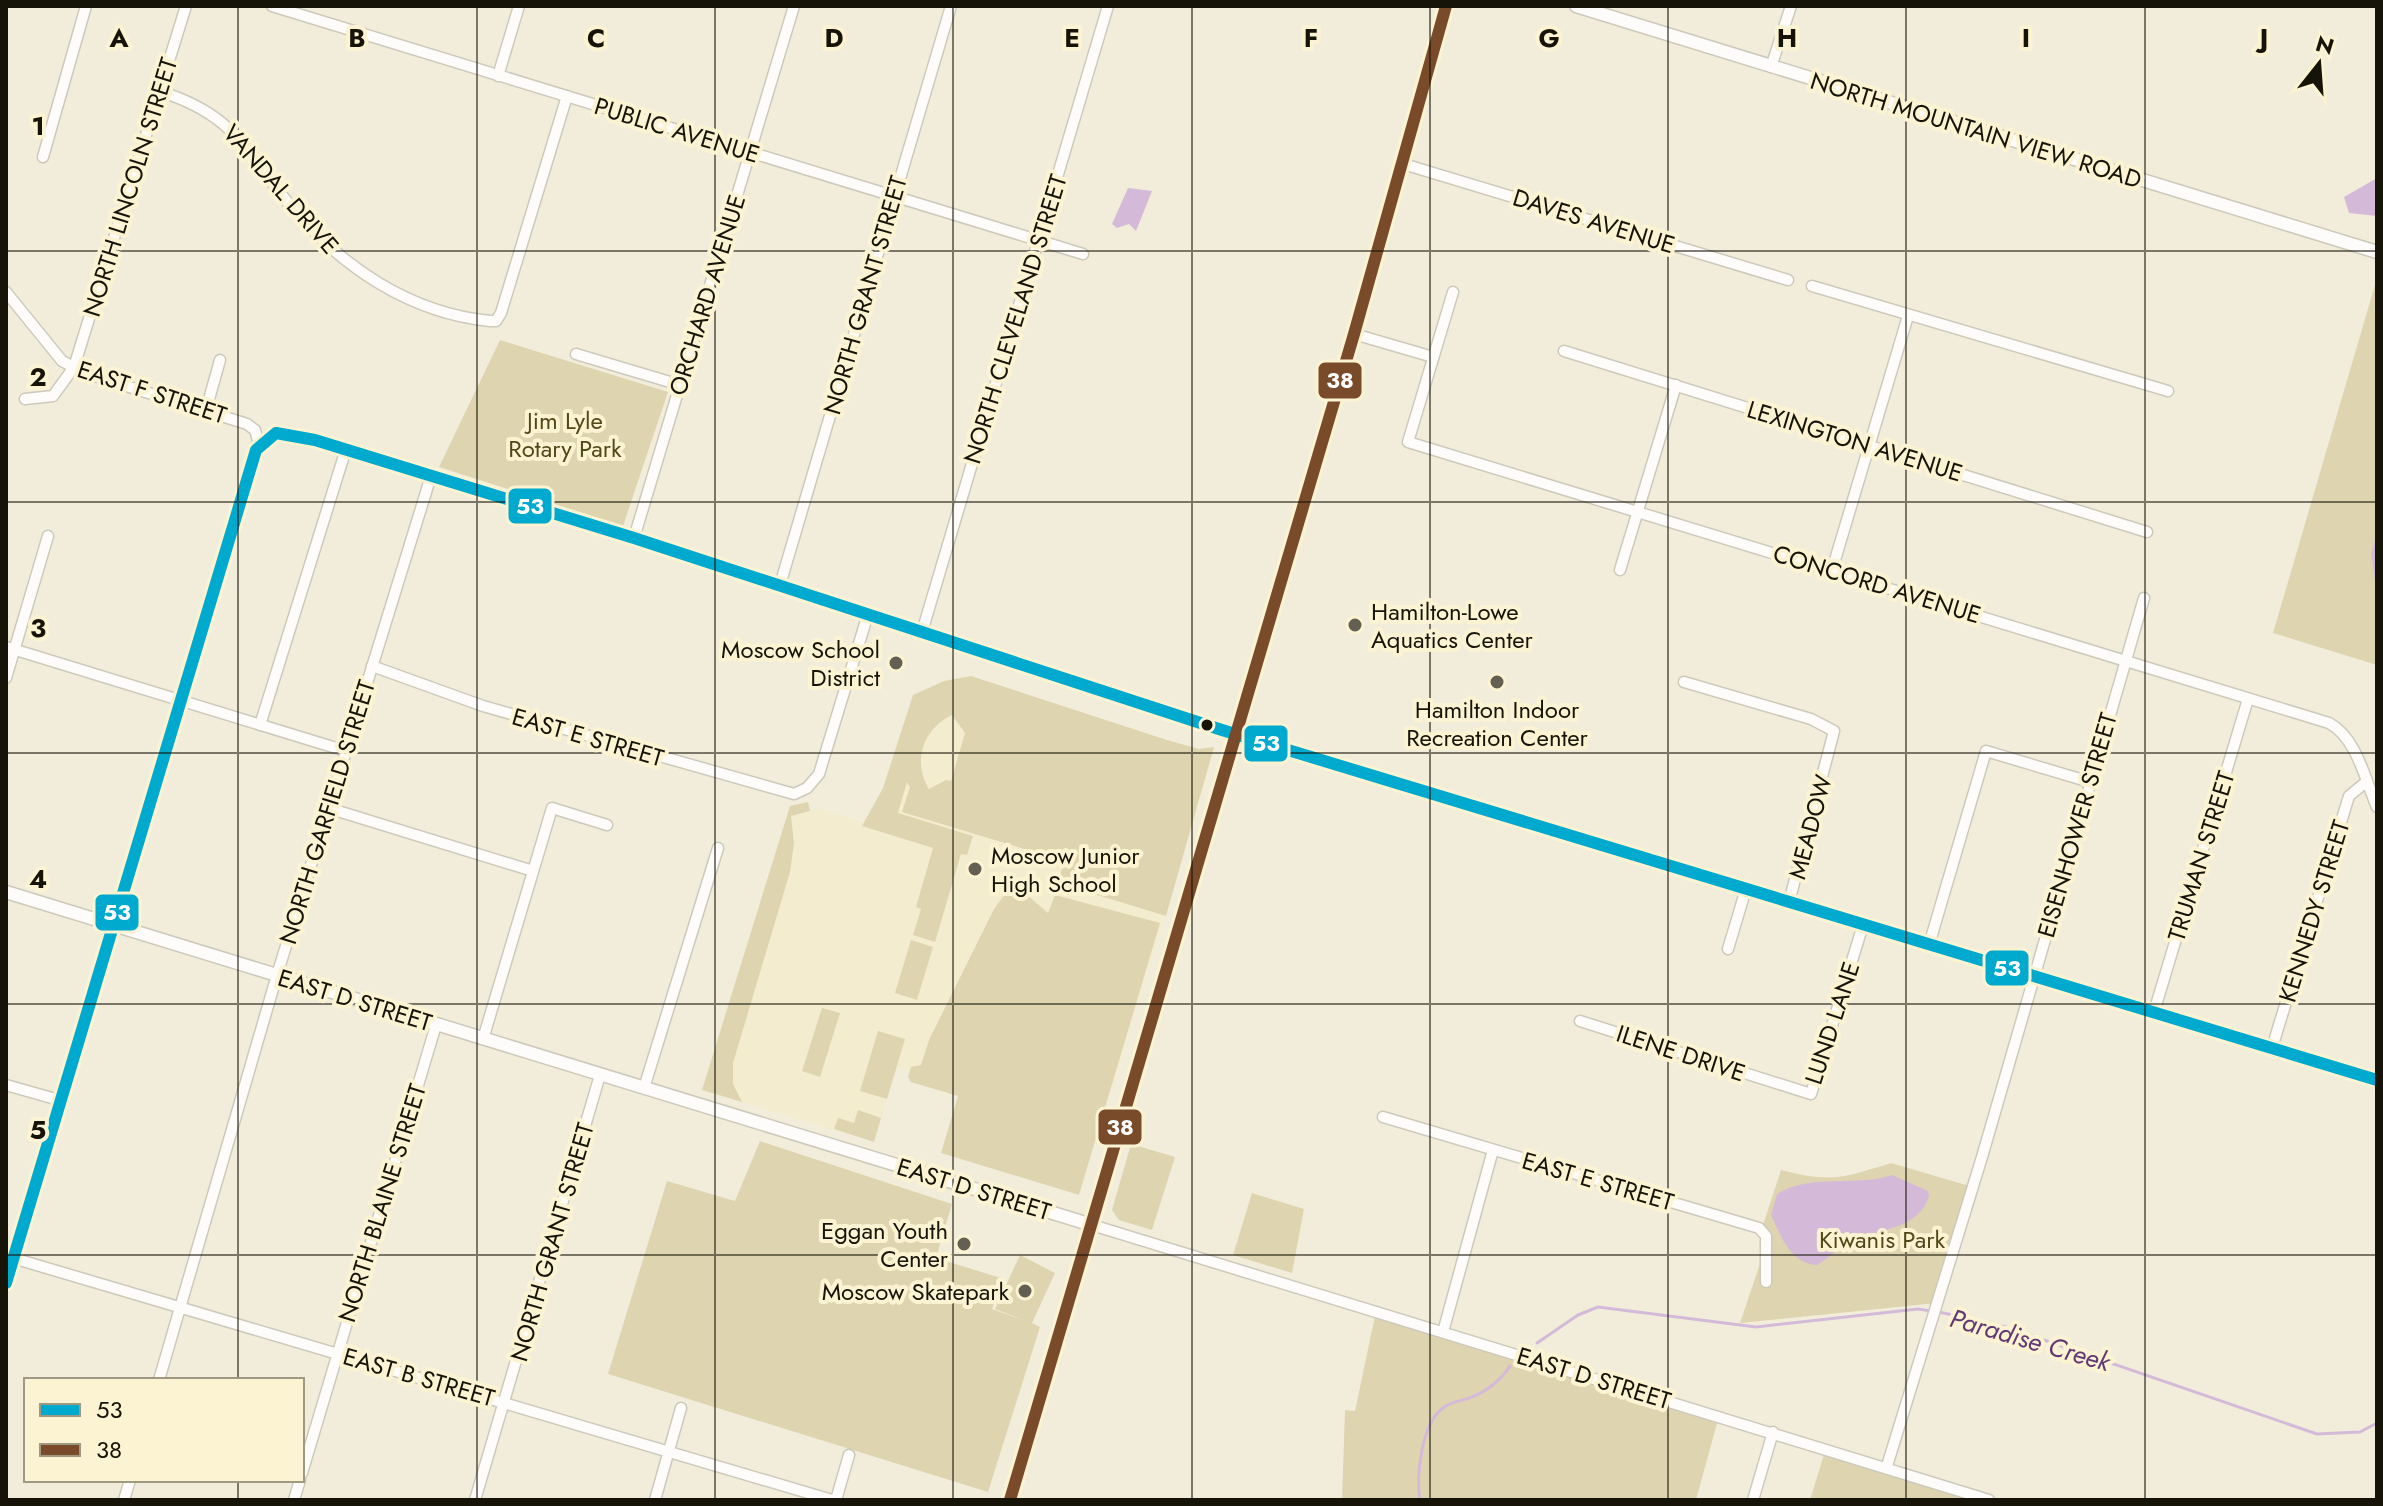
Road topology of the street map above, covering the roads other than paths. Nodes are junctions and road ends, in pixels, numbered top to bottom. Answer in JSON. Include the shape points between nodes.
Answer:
{"nodes":[{"id":1,"x":86,"y":6,"type":"edge"},
{"id":2,"x":186,"y":6,"type":"edge"},
{"id":3,"x":272,"y":6,"type":"edge"},
{"id":4,"x":519,"y":6,"type":"edge"},
{"id":5,"x":794,"y":6,"type":"edge"},
{"id":6,"x":951,"y":6,"type":"edge"},
{"id":7,"x":1108,"y":6,"type":"edge"},
{"id":8,"x":1446,"y":6,"type":"edge"},
{"id":9,"x":1576,"y":6,"type":"edge"},
{"id":10,"x":1791,"y":6,"type":"edge"},
{"id":11,"x":1605,"y":10,"type":"edge"},
{"id":12,"x":1771,"y":67,"type":"junction"},
{"id":13,"x":498,"y":76,"type":"junction"},
{"id":14,"x":159,"y":91,"type":"junction"},
{"id":15,"x":567,"y":96,"type":"junction"},
{"id":16,"x":750,"y":152,"type":"junction"},
{"id":17,"x":43,"y":157,"type":"dead end"},
{"id":18,"x":1400,"y":163,"type":"junction"},
{"id":19,"x":895,"y":196,"type":"junction"},
{"id":20,"x":1039,"y":239,"type":"junction"},
{"id":21,"x":2377,"y":252,"type":"edge"},
{"id":22,"x":1083,"y":254,"type":"dead end"},
{"id":23,"x":1788,"y":280,"type":"dead end"},
{"id":24,"x":1812,"y":286,"type":"dead end"},
{"id":25,"x":6,"y":292,"type":"edge"},
{"id":26,"x":1453,"y":292,"type":"dead end"},
{"id":27,"x":1908,"y":316,"type":"junction"},
{"id":28,"x":1354,"y":334,"type":"junction"},
{"id":29,"x":1564,"y":351,"type":"dead end"},
{"id":30,"x":576,"y":354,"type":"dead end"},
{"id":31,"x":1433,"y":357,"type":"junction"},
{"id":32,"x":220,"y":360,"type":"dead end"},
{"id":33,"x":74,"y":367,"type":"junction"},
{"id":34,"x":680,"y":385,"type":"junction"},
{"id":35,"x":1676,"y":385,"type":"junction"},
{"id":36,"x":2168,"y":391,"type":"dead end"},
{"id":37,"x":25,"y":399,"type":"dead end"},
{"id":38,"x":206,"y":410,"type":"junction"},
{"id":39,"x":259,"y":444,"type":"junction"},
{"id":40,"x":1868,"y":446,"type":"junction"},
{"id":41,"x":346,"y":449,"type":"junction"},
{"id":42,"x":431,"y":476,"type":"junction"},
{"id":43,"x":1639,"y":510,"type":"junction"},
{"id":44,"x":2147,"y":532,"type":"dead end"},
{"id":45,"x":48,"y":536,"type":"dead end"},
{"id":46,"x":634,"y":538,"type":"junction"},
{"id":47,"x":1620,"y":570,"type":"dead end"},
{"id":48,"x":1832,"y":570,"type":"junction"},
{"id":49,"x":780,"y":585,"type":"junction"},
{"id":50,"x":2144,"y":598,"type":"dead end"},
{"id":51,"x":868,"y":614,"type":"junction"},
{"id":52,"x":922,"y":632,"type":"junction"},
{"id":53,"x":10,"y":648,"type":"edge"},
{"id":54,"x":2125,"y":660,"type":"junction"},
{"id":55,"x":372,"y":666,"type":"junction"},
{"id":56,"x":6,"y":678,"type":"edge"},
{"id":57,"x":1684,"y":682,"type":"dead end"},
{"id":58,"x":2248,"y":699,"type":"junction"},
{"id":59,"x":179,"y":701,"type":"junction"},
{"id":60,"x":260,"y":725,"type":"junction"},
{"id":61,"x":1236,"y":734,"type":"junction"},
{"id":62,"x":346,"y":751,"type":"junction"},
{"id":63,"x":2090,"y":782,"type":"junction"},
{"id":64,"x":2366,"y":782,"type":"junction"},
{"id":65,"x":2377,"y":807,"type":"edge"},
{"id":66,"x":328,"y":808,"type":"junction"},
{"id":67,"x":607,"y":825,"type":"dead end"},
{"id":68,"x":718,"y":848,"type":"dead end"},
{"id":69,"x":533,"y":871,"type":"junction"},
{"id":70,"x":1746,"y":889,"type":"junction"},
{"id":71,"x":6,"y":892,"type":"edge"},
{"id":72,"x":1789,"y":902,"type":"junction"},
{"id":73,"x":113,"y":924,"type":"junction"},
{"id":74,"x":1863,"y":925,"type":"junction"},
{"id":75,"x":1929,"y":945,"type":"junction"},
{"id":76,"x":1728,"y":949,"type":"dead end"},
{"id":77,"x":277,"y":975,"type":"junction"},
{"id":78,"x":2034,"y":977,"type":"junction"},
{"id":79,"x":2154,"y":1012,"type":"junction"},
{"id":80,"x":1580,"y":1021,"type":"dead end"},
{"id":81,"x":436,"y":1025,"type":"junction"},
{"id":82,"x":483,"y":1039,"type":"junction"},
{"id":83,"x":2272,"y":1048,"type":"junction"},
{"id":84,"x":600,"y":1075,"type":"junction"},
{"id":85,"x":2377,"y":1080,"type":"edge"},
{"id":86,"x":6,"y":1085,"type":"edge"},
{"id":87,"x":1781,"y":1085,"type":"joint"},
{"id":88,"x":644,"y":1088,"type":"junction"},
{"id":89,"x":59,"y":1100,"type":"junction"},
{"id":90,"x":1383,"y":1117,"type":"dead end"},
{"id":91,"x":1493,"y":1150,"type":"junction"},
{"id":92,"x":1092,"y":1225,"type":"junction"},
{"id":93,"x":10,"y":1257,"type":"edge"},
{"id":94,"x":1766,"y":1282,"type":"dead end"},
{"id":95,"x":6,"y":1283,"type":"edge"},
{"id":96,"x":180,"y":1306,"type":"junction"},
{"id":97,"x":1443,"y":1332,"type":"junction"},
{"id":98,"x":336,"y":1353,"type":"junction"},
{"id":99,"x":160,"y":1378,"type":"edge"},
{"id":100,"x":505,"y":1402,"type":"junction"},
{"id":101,"x":681,"y":1408,"type":"dead end"},
{"id":102,"x":1773,"y":1432,"type":"junction"},
{"id":103,"x":669,"y":1452,"type":"junction"},
{"id":104,"x":849,"y":1455,"type":"dead end"},
{"id":105,"x":304,"y":1466,"type":"edge"},
{"id":106,"x":1887,"y":1466,"type":"junction"},
{"id":107,"x":475,"y":1500,"type":"edge"},
{"id":108,"x":655,"y":1500,"type":"edge"},
{"id":109,"x":834,"y":1500,"type":"edge"},
{"id":110,"x":1010,"y":1500,"type":"edge"},
{"id":111,"x":1753,"y":1500,"type":"edge"},
{"id":112,"x":1989,"y":1500,"type":"edge"}],
"edges":[{"from":1,"to":17,"type":"street"},
{"from":2,"to":14,"type":"street","name":"NORTH LINCOLN STREET"},
{"from":3,"to":13,"type":"street","name":"PUBLIC AVENUE"},
{"from":4,"to":13,"type":"street"},
{"from":5,"to":16,"type":"street","name":"ORCHARD AVENUE"},
{"from":6,"to":19,"type":"street","name":"NORTH GRANT STREET"},
{"from":7,"to":20,"type":"street","name":"NORTH CLEVELAND STREET"},
{"from":8,"to":18,"type":"street"},
{"from":9,"to":11,"type":"street","name":"NORTH MOUNTAIN VIEW ROAD"},
{"from":10,"to":12,"type":"street"},
{"from":11,"to":12,"type":"street","name":"NORTH MOUNTAIN VIEW ROAD"},
{"from":12,"to":21,"type":"street","name":"NORTH MOUNTAIN VIEW ROAD"},
{"from":13,"to":15,"type":"street","name":"PUBLIC AVENUE"},
{"from":14,"to":15,"type":"street","name":"VANDAL DRIVE","via":[[194,103],[227,124],[289,205],[338,256],[394,293],[441,313],[490,321],[501,313]]},
{"from":14,"to":33,"type":"street","name":"NORTH LINCOLN STREET"},
{"from":15,"to":16,"type":"street","name":"PUBLIC AVENUE"},
{"from":16,"to":19,"type":"street","name":"PUBLIC AVENUE"},
{"from":16,"to":34,"type":"street","name":"ORCHARD AVENUE"},
{"from":18,"to":23,"type":"street","name":"DAVES AVENUE"},
{"from":18,"to":28,"type":"street"},
{"from":19,"to":20,"type":"street","name":"PUBLIC AVENUE"},
{"from":19,"to":49,"type":"street","name":"NORTH GRANT STREET"},
{"from":20,"to":22,"type":"street","name":"PUBLIC AVENUE"},
{"from":20,"to":52,"type":"street","name":"NORTH CLEVELAND STREET"},
{"from":24,"to":27,"type":"street"},
{"from":25,"to":33,"type":"street","name":"EAST F STREET","via":[[62,361]]},
{"from":26,"to":31,"type":"street"},
{"from":27,"to":36,"type":"street"},
{"from":27,"to":40,"type":"street"},
{"from":28,"to":31,"type":"street"},
{"from":28,"to":61,"type":"street"},
{"from":29,"to":35,"type":"street","name":"LEXINGTON AVENUE"},
{"from":30,"to":34,"type":"street"},
{"from":31,"to":43,"type":"street","name":"CONCORD AVENUE","via":[[1408,442]]},
{"from":32,"to":38,"type":"street"},
{"from":33,"to":37,"type":"street","via":[[53,396]]},
{"from":33,"to":38,"type":"street","name":"EAST F STREET"},
{"from":34,"to":46,"type":"street","name":"ORCHARD AVENUE"},
{"from":35,"to":40,"type":"street","name":"LEXINGTON AVENUE"},
{"from":35,"to":43,"type":"street"},
{"from":38,"to":39,"type":"street","name":"EAST F STREET","via":[[247,424]]},
{"from":39,"to":41,"type":"street","via":[[276,433],[288,433]]},
{"from":39,"to":59,"type":"street"},
{"from":40,"to":44,"type":"street","name":"LEXINGTON AVENUE"},
{"from":40,"to":48,"type":"street"},
{"from":41,"to":42,"type":"street"},
{"from":41,"to":60,"type":"street"},
{"from":42,"to":46,"type":"street"},
{"from":42,"to":55,"type":"street","name":"NORTH GARFIELD STREET"},
{"from":43,"to":47,"type":"street"},
{"from":43,"to":48,"type":"street","name":"CONCORD AVENUE"},
{"from":45,"to":53,"type":"street"},
{"from":46,"to":49,"type":"street"},
{"from":48,"to":54,"type":"street","name":"CONCORD AVENUE"},
{"from":49,"to":51,"type":"street"},
{"from":50,"to":54,"type":"street","name":"EISENHOWER STREET"},
{"from":51,"to":52,"type":"street"},
{"from":51,"to":55,"type":"street","name":"EAST E STREET","via":[[819,774],[794,794],[483,706]]},
{"from":52,"to":61,"type":"street"},
{"from":53,"to":56,"type":"street"},
{"from":53,"to":59,"type":"street"},
{"from":54,"to":58,"type":"street","name":"CONCORD AVENUE"},
{"from":54,"to":63,"type":"street","name":"EISENHOWER STREET"},
{"from":55,"to":62,"type":"street","name":"NORTH GARFIELD STREET"},
{"from":57,"to":72,"type":"street","name":"MEADOW","via":[[1834,731]]},
{"from":58,"to":64,"type":"street","name":"CONCORD AVENUE","via":[[2329,723],[2343,734]]},
{"from":58,"to":79,"type":"street","name":"TRUMAN STREET"},
{"from":59,"to":60,"type":"street"},
{"from":59,"to":73,"type":"street"},
{"from":60,"to":62,"type":"street"},
{"from":61,"to":70,"type":"street"},
{"from":61,"to":92,"type":"street"},
{"from":62,"to":66,"type":"street","name":"NORTH GARFIELD STREET"},
{"from":63,"to":75,"type":"street","via":[[1986,751]]},
{"from":63,"to":78,"type":"street","name":"EISENHOWER STREET"},
{"from":64,"to":65,"type":"street"},
{"from":64,"to":83,"type":"street","name":"KENNEDY STREET","via":[[2349,796]]},
{"from":66,"to":69,"type":"street"},
{"from":66,"to":77,"type":"street","name":"NORTH GARFIELD STREET"},
{"from":67,"to":69,"type":"street","via":[[552,808]]},
{"from":68,"to":88,"type":"street"},
{"from":69,"to":82,"type":"street"},
{"from":70,"to":72,"type":"street"},
{"from":70,"to":76,"type":"street"},
{"from":71,"to":73,"type":"street","name":"EAST D STREET"},
{"from":72,"to":74,"type":"street"},
{"from":73,"to":77,"type":"street","name":"EAST D STREET"},
{"from":73,"to":89,"type":"street"},
{"from":74,"to":75,"type":"street"},
{"from":74,"to":87,"type":"street","name":"LUND LANE","via":[[1811,1094]]},
{"from":75,"to":78,"type":"street"},
{"from":77,"to":81,"type":"street","name":"EAST D STREET"},
{"from":77,"to":96,"type":"street","name":"NORTH GARFIELD STREET"},
{"from":78,"to":79,"type":"street"},
{"from":78,"to":106,"type":"street","name":"EISENHOWER STREET"},
{"from":79,"to":83,"type":"street"},
{"from":80,"to":87,"type":"street","name":"ILENE DRIVE"},
{"from":81,"to":82,"type":"street","name":"EAST D STREET"},
{"from":81,"to":98,"type":"street","name":"NORTH BLAINE STREET"},
{"from":82,"to":84,"type":"street","name":"EAST D STREET"},
{"from":83,"to":85,"type":"street"},
{"from":84,"to":88,"type":"street","name":"EAST D STREET"},
{"from":84,"to":100,"type":"street","name":"NORTH GRANT STREET"},
{"from":86,"to":89,"type":"street"},
{"from":88,"to":92,"type":"street","name":"EAST D STREET"},
{"from":89,"to":93,"type":"street"},
{"from":90,"to":91,"type":"street","name":"EAST E STREET"},
{"from":91,"to":94,"type":"street","name":"EAST E STREET","via":[[1759,1228],[1766,1236]]},
{"from":91,"to":97,"type":"street"},
{"from":92,"to":97,"type":"street","name":"EAST D STREET"},
{"from":92,"to":110,"type":"street"},
{"from":93,"to":95,"type":"street"},
{"from":93,"to":96,"type":"street","name":"EAST B STREET"},
{"from":96,"to":98,"type":"street","name":"EAST B STREET"},
{"from":96,"to":99,"type":"street","name":"NORTH GARFIELD STREET"},
{"from":97,"to":102,"type":"street","name":"EAST D STREET"},
{"from":98,"to":100,"type":"street","name":"EAST B STREET"},
{"from":98,"to":105,"type":"street","name":"NORTH BLAINE STREET"},
{"from":100,"to":103,"type":"street","name":"EAST B STREET"},
{"from":100,"to":107,"type":"street","name":"NORTH GRANT STREET"},
{"from":101,"to":103,"type":"street"},
{"from":102,"to":106,"type":"street","name":"EAST D STREET"},
{"from":102,"to":111,"type":"street"},
{"from":103,"to":108,"type":"street"},
{"from":103,"to":109,"type":"street","name":"EAST B STREET"},
{"from":104,"to":109,"type":"street"},
{"from":106,"to":112,"type":"street","name":"EAST D STREET"}]}
